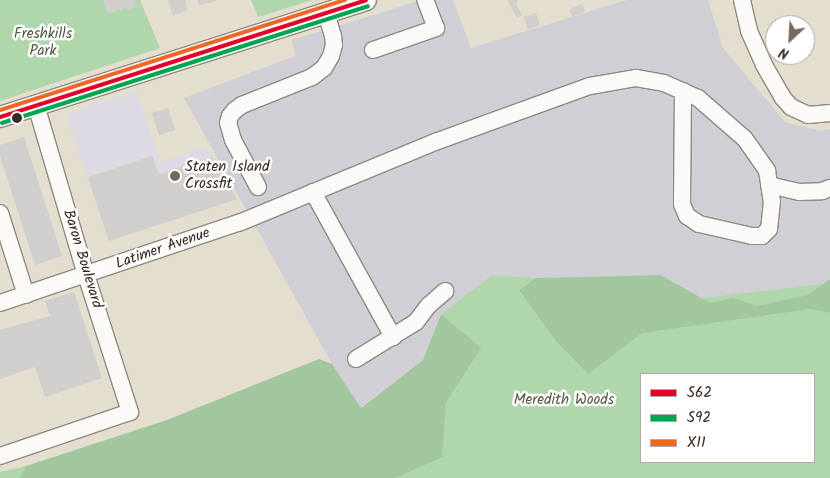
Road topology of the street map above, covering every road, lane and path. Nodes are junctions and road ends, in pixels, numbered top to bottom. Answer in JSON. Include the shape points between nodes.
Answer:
{"nodes":[{"id":1,"x":363,"y":0,"type":"edge"},
{"id":2,"x":426,"y":0,"type":"edge"},
{"id":3,"x":742,"y":0,"type":"edge"},
{"id":4,"x":326,"y":13,"type":"junction"},
{"id":5,"x":372,"y":50,"type":"dead end"},
{"id":6,"x":683,"y":91,"type":"junction"},
{"id":7,"x":36,"y":105,"type":"junction"},
{"id":8,"x":830,"y":113,"type":"edge"},
{"id":9,"x":0,"y":117,"type":"edge"},
{"id":10,"x":769,"y":185,"type":"junction"},
{"id":11,"x":258,"y":186,"type":"dead end"},
{"id":12,"x":830,"y":188,"type":"edge"},
{"id":13,"x":313,"y":192,"type":"junction"},
{"id":14,"x":0,"y":213,"type":"edge"},
{"id":15,"x":86,"y":275,"type":"junction"},
{"id":16,"x":446,"y":291,"type":"dead end"},
{"id":17,"x":26,"y":295,"type":"junction"},
{"id":18,"x":0,"y":303,"type":"edge"},
{"id":19,"x":392,"y":337,"type":"junction"},
{"id":20,"x":356,"y":359,"type":"dead end"},
{"id":21,"x":0,"y":456,"type":"edge"}],
"edges":[{"from":1,"to":4,"type":"main road"},
{"from":2,"to":5,"type":"street","via":[[436,28]]},
{"from":3,"to":8,"type":"street","via":[[749,31],[783,98],[808,115]]},
{"from":4,"to":7,"type":"main road"},
{"from":4,"to":11,"type":"street","via":[[334,45],[324,68],[312,77],[242,105],[230,116],[228,123],[233,140]]},
{"from":6,"to":10,"type":"street","name":"Latimer Avenue","via":[[698,98],[745,139],[767,171]]},
{"from":6,"to":10,"type":"street","name":"Latimer Avenue","via":[[682,204],[687,216],[699,224],[762,236],[769,228],[772,201]]},
{"from":6,"to":13,"type":"street","name":"Latimer Avenue","via":[[664,83],[636,78],[590,86],[435,142]]},
{"from":7,"to":9,"type":"main road"},
{"from":7,"to":15,"type":"street","name":"Baron Boulevard"},
{"from":10,"to":12,"type":"street","via":[[799,192],[822,192]]},
{"from":13,"to":15,"type":"street","name":"Latimer Avenue","via":[[241,222]]},
{"from":13,"to":19,"type":"street"},
{"from":14,"to":17,"type":"street"},
{"from":15,"to":17,"type":"street","name":"Latimer Avenue"},
{"from":15,"to":21,"type":"street","name":"Baron Boulevard","via":[[130,412]]},
{"from":16,"to":19,"type":"street","via":[[428,306],[416,322]]},
{"from":17,"to":18,"type":"street","name":"Latimer Avenue"},
{"from":19,"to":20,"type":"street"}]}
